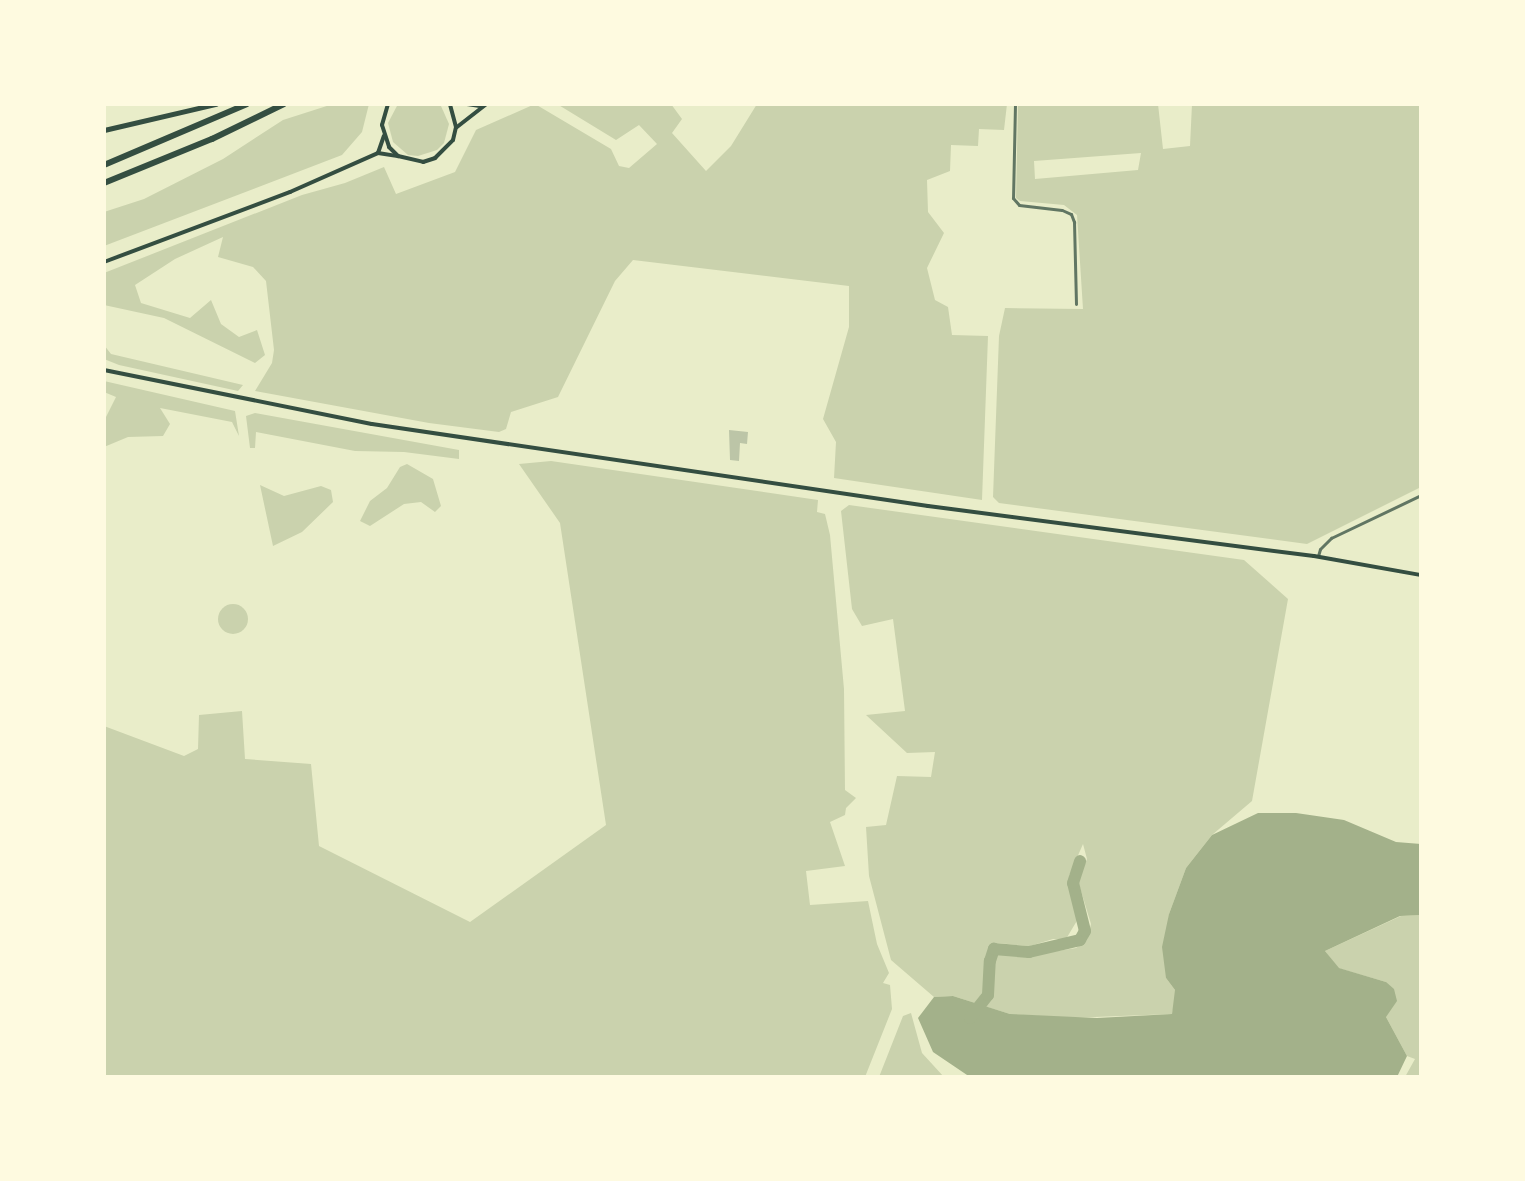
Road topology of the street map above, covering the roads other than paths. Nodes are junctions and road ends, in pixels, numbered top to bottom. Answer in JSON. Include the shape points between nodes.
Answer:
{"nodes":[{"id":1,"x":216,"y":104,"type":"edge"},
{"id":2,"x":247,"y":104,"type":"edge"},
{"id":3,"x":284,"y":104,"type":"edge"},
{"id":4,"x":388,"y":104,"type":"edge"},
{"id":5,"x":450,"y":104,"type":"edge"},
{"id":6,"x":467,"y":104,"type":"edge"},
{"id":7,"x":1015,"y":104,"type":"edge"},
{"id":8,"x":483,"y":105,"type":"edge"},
{"id":9,"x":456,"y":127,"type":"junction"},
{"id":10,"x":104,"y":130,"type":"edge"},
{"id":11,"x":384,"y":136,"type":"junction"},
{"id":12,"x":378,"y":153,"type":"junction"},
{"id":13,"x":398,"y":156,"type":"junction"},
{"id":14,"x":104,"y":165,"type":"edge"},
{"id":15,"x":104,"y":183,"type":"edge"},
{"id":16,"x":104,"y":262,"type":"edge"},
{"id":17,"x":1076,"y":304,"type":"dead end"},
{"id":18,"x":104,"y":370,"type":"edge"},
{"id":19,"x":1421,"y":495,"type":"edge"},
{"id":20,"x":1318,"y":556,"type":"junction"},
{"id":21,"x":1421,"y":575,"type":"edge"}],
"edges":[{"from":1,"to":10,"type":"highway"},
{"from":2,"to":14,"type":"highway"},
{"from":3,"to":15,"type":"highway"},
{"from":4,"to":11,"type":"main road"},
{"from":5,"to":9,"type":"main road"},
{"from":6,"to":8,"type":"main road"},
{"from":7,"to":17,"type":"street","via":[[1013,198],[1019,205],[1071,214]]},
{"from":8,"to":9,"type":"main road"},
{"from":9,"to":13,"type":"main road","via":[[453,140],[435,158],[410,161]]},
{"from":11,"to":12,"type":"main road"},
{"from":11,"to":13,"type":"main road"},
{"from":12,"to":13,"type":"main road"},
{"from":12,"to":16,"type":"main road"},
{"from":18,"to":20,"type":"main road","via":[[372,424],[928,506]]},
{"from":19,"to":20,"type":"street","via":[[1331,538]]},
{"from":20,"to":21,"type":"main road"}]}
